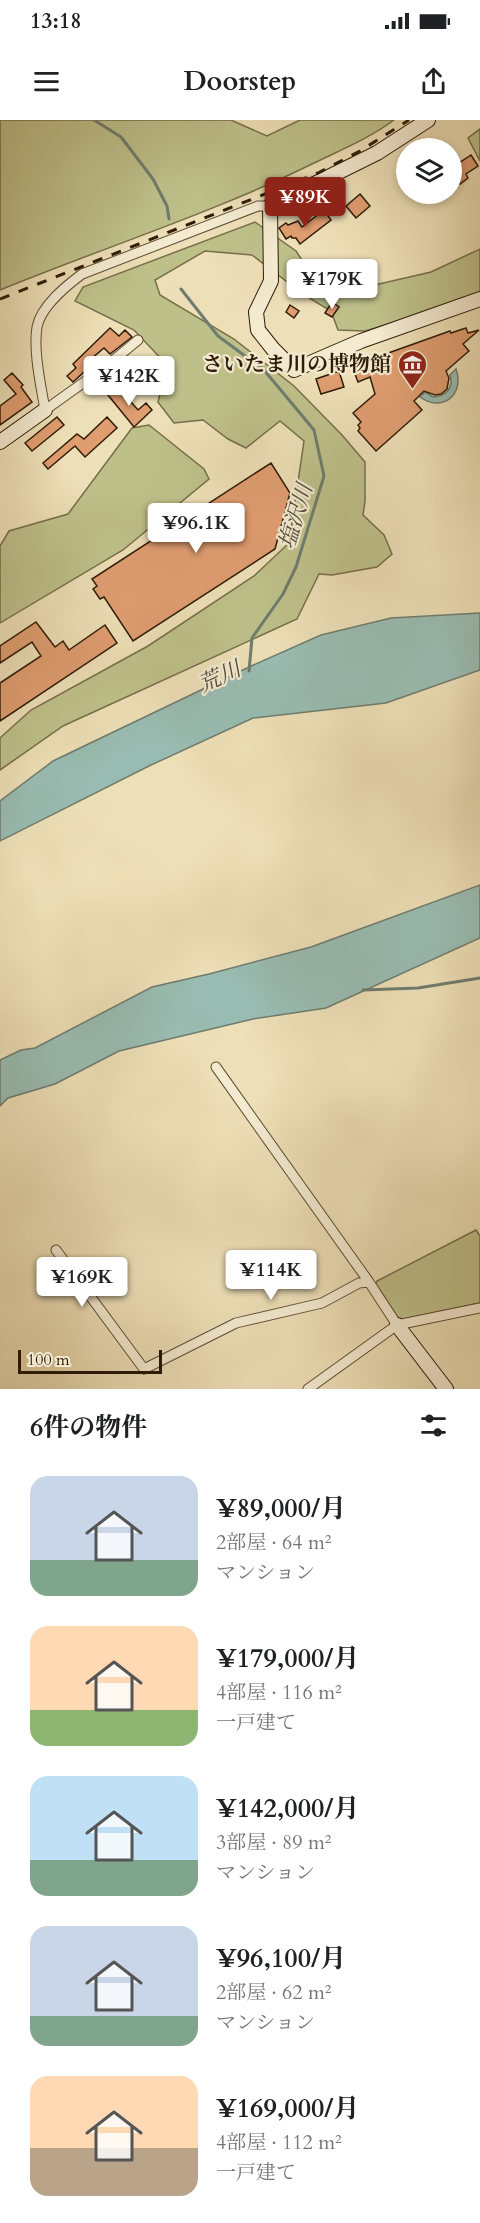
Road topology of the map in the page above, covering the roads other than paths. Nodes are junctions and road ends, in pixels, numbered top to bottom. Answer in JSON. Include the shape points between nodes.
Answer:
{"nodes":[{"id":1,"x":428,"y":120,"type":"edge"},
{"id":2,"x":270,"y":206,"type":"junction"},
{"id":3,"x":480,"y":299,"type":"edge"},
{"id":4,"x":138,"y":340,"type":"dead end"},
{"id":5,"x":45,"y":410,"type":"junction"},
{"id":6,"x":0,"y":442,"type":"edge"},
{"id":7,"x":216,"y":1067,"type":"dead end"},
{"id":8,"x":56,"y":1250,"type":"dead end"},
{"id":9,"x":369,"y":1282,"type":"junction"},
{"id":10,"x":480,"y":1308,"type":"edge"},
{"id":11,"x":397,"y":1325,"type":"junction"},
{"id":12,"x":308,"y":1389,"type":"edge"},
{"id":13,"x":446,"y":1389,"type":"edge"}],
"edges":[{"from":1,"to":2,"type":"street","via":[[377,153]]},
{"from":2,"to":3,"type":"street","via":[[271,282],[256,312],[258,330],[294,370],[361,341]]},
{"from":2,"to":5,"type":"street","via":[[258,206],[82,274],[65,286],[37,326]]},
{"from":4,"to":5,"type":"street"},
{"from":5,"to":6,"type":"street"},
{"from":7,"to":9,"type":"street"},
{"from":8,"to":9,"type":"street","via":[[144,1369],[236,1323],[322,1303],[359,1283]]},
{"from":9,"to":11,"type":"street"},
{"from":10,"to":11,"type":"street"},
{"from":11,"to":12,"type":"street"},
{"from":11,"to":13,"type":"street"}]}
